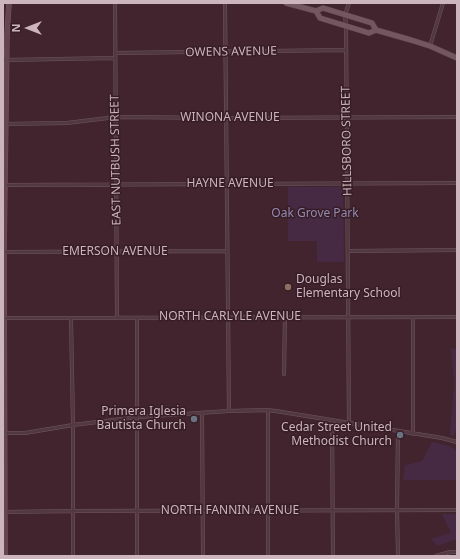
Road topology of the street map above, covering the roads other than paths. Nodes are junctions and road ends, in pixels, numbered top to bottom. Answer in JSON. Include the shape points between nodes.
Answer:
{"nodes":[{"id":1,"x":9,"y":3,"type":"edge"},
{"id":2,"x":115,"y":3,"type":"edge"},
{"id":3,"x":225,"y":3,"type":"edge"},
{"id":4,"x":286,"y":3,"type":"edge"},
{"id":5,"x":349,"y":3,"type":"edge"},
{"id":6,"x":443,"y":3,"type":"edge"},
{"id":7,"x":316,"y":11,"type":"junction"},
{"id":8,"x":346,"y":15,"type":"junction"},
{"id":9,"x":346,"y":26,"type":"junction"},
{"id":10,"x":376,"y":30,"type":"junction"},
{"id":11,"x":430,"y":46,"type":"junction"},
{"id":12,"x":346,"y":50,"type":"junction"},
{"id":13,"x":226,"y":52,"type":"junction"},
{"id":14,"x":115,"y":53,"type":"junction"},
{"id":15,"x":115,"y":58,"type":"junction"},
{"id":16,"x":457,"y":58,"type":"edge"},
{"id":17,"x":5,"y":60,"type":"edge"},
{"id":18,"x":116,"y":117,"type":"junction"},
{"id":19,"x":457,"y":117,"type":"edge"},
{"id":20,"x":227,"y":118,"type":"junction"},
{"id":21,"x":347,"y":118,"type":"junction"},
{"id":22,"x":5,"y":124,"type":"edge"},
{"id":23,"x":457,"y":183,"type":"edge"},
{"id":24,"x":226,"y":184,"type":"junction"},
{"id":25,"x":348,"y":184,"type":"junction"},
{"id":26,"x":4,"y":185,"type":"edge"},
{"id":27,"x":117,"y":185,"type":"junction"},
{"id":28,"x":457,"y":250,"type":"edge"},
{"id":29,"x":227,"y":251,"type":"junction"},
{"id":30,"x":348,"y":251,"type":"junction"},
{"id":31,"x":3,"y":252,"type":"edge"},
{"id":32,"x":117,"y":252,"type":"junction"},
{"id":33,"x":228,"y":317,"type":"junction"},
{"id":34,"x":285,"y":317,"type":"junction"},
{"id":35,"x":348,"y":317,"type":"junction"},
{"id":36,"x":413,"y":317,"type":"junction"},
{"id":37,"x":457,"y":317,"type":"edge"},
{"id":38,"x":4,"y":318,"type":"edge"},
{"id":39,"x":72,"y":318,"type":"junction"},
{"id":40,"x":117,"y":318,"type":"junction"},
{"id":41,"x":138,"y":318,"type":"junction"},
{"id":42,"x":284,"y":374,"type":"dead end"},
{"id":43,"x":268,"y":410,"type":"junction"},
{"id":44,"x":229,"y":411,"type":"junction"},
{"id":45,"x":202,"y":413,"type":"junction"},
{"id":46,"x":138,"y":416,"type":"junction"},
{"id":47,"x":332,"y":420,"type":"junction"},
{"id":48,"x":349,"y":424,"type":"junction"},
{"id":49,"x":73,"y":425,"type":"junction"},
{"id":50,"x":398,"y":431,"type":"junction"},
{"id":51,"x":4,"y":433,"type":"edge"},
{"id":52,"x":413,"y":434,"type":"junction"},
{"id":53,"x":457,"y":442,"type":"edge"},
{"id":54,"x":267,"y":510,"type":"junction"},
{"id":55,"x":333,"y":510,"type":"junction"},
{"id":56,"x":397,"y":510,"type":"junction"},
{"id":57,"x":457,"y":510,"type":"edge"},
{"id":58,"x":73,"y":511,"type":"junction"},
{"id":59,"x":138,"y":511,"type":"junction"},
{"id":60,"x":203,"y":511,"type":"junction"},
{"id":61,"x":4,"y":512,"type":"edge"},
{"id":62,"x":457,"y":552,"type":"edge"},
{"id":63,"x":4,"y":556,"type":"edge"},
{"id":64,"x":73,"y":556,"type":"edge"},
{"id":65,"x":137,"y":556,"type":"edge"},
{"id":66,"x":203,"y":556,"type":"edge"},
{"id":67,"x":268,"y":556,"type":"edge"},
{"id":68,"x":333,"y":556,"type":"edge"},
{"id":69,"x":398,"y":556,"type":"edge"},
{"id":70,"x":436,"y":556,"type":"edge"}],
"edges":[{"from":1,"to":17,"type":"main road"},
{"from":2,"to":14,"type":"street","name":"EAST NUTBUSH STREET"},
{"from":3,"to":13,"type":"street"},
{"from":4,"to":7,"type":"main road"},
{"from":5,"to":8,"type":"street","name":"HILLSBORO STREET"},
{"from":6,"to":11,"type":"street"},
{"from":7,"to":8,"type":"main road","via":[[323,8]]},
{"from":7,"to":9,"type":"main road","via":[[320,18]]},
{"from":8,"to":9,"type":"street","name":"HILLSBORO STREET"},
{"from":8,"to":10,"type":"main road","via":[[372,23]]},
{"from":9,"to":10,"type":"main road","via":[[368,33]]},
{"from":9,"to":12,"type":"street","name":"HILLSBORO STREET"},
{"from":10,"to":11,"type":"main road"},
{"from":11,"to":16,"type":"main road"},
{"from":12,"to":13,"type":"street","name":"OWENS AVENUE"},
{"from":12,"to":21,"type":"street","name":"HILLSBORO STREET"},
{"from":13,"to":14,"type":"street","name":"OWENS AVENUE"},
{"from":13,"to":20,"type":"street"},
{"from":14,"to":15,"type":"street","name":"EAST NUTBUSH STREET"},
{"from":15,"to":17,"type":"street"},
{"from":15,"to":18,"type":"street","name":"EAST NUTBUSH STREET"},
{"from":17,"to":22,"type":"main road"},
{"from":18,"to":20,"type":"street","name":"WINONA AVENUE"},
{"from":18,"to":22,"type":"street","name":"WINONA AVENUE","via":[[67,123]]},
{"from":18,"to":27,"type":"street","name":"EAST NUTBUSH STREET"},
{"from":19,"to":21,"type":"street","name":"WINONA AVENUE"},
{"from":20,"to":21,"type":"street","name":"WINONA AVENUE"},
{"from":20,"to":24,"type":"street"},
{"from":21,"to":25,"type":"street","name":"HILLSBORO STREET"},
{"from":22,"to":26,"type":"main road"},
{"from":23,"to":25,"type":"street","name":"HAYNE AVENUE"},
{"from":24,"to":25,"type":"street","name":"HAYNE AVENUE"},
{"from":24,"to":27,"type":"street","name":"HAYNE AVENUE"},
{"from":24,"to":29,"type":"street"},
{"from":25,"to":30,"type":"street","name":"HILLSBORO STREET"},
{"from":26,"to":27,"type":"street","name":"HAYNE AVENUE"},
{"from":26,"to":31,"type":"main road"},
{"from":27,"to":32,"type":"street","name":"EAST NUTBUSH STREET"},
{"from":28,"to":30,"type":"street"},
{"from":29,"to":32,"type":"street","name":"EMERSON AVENUE"},
{"from":29,"to":33,"type":"street"},
{"from":30,"to":35,"type":"street","name":"HILLSBORO STREET"},
{"from":31,"to":32,"type":"street","name":"EMERSON AVENUE"},
{"from":31,"to":38,"type":"main road"},
{"from":32,"to":40,"type":"street","name":"EAST NUTBUSH STREET"},
{"from":33,"to":34,"type":"street","name":"NORTH CARLYLE AVENUE"},
{"from":33,"to":41,"type":"street","name":"NORTH CARLYLE AVENUE"},
{"from":33,"to":44,"type":"street"},
{"from":34,"to":35,"type":"street","name":"NORTH CARLYLE AVENUE"},
{"from":34,"to":42,"type":"street"},
{"from":35,"to":36,"type":"street","name":"NORTH CARLYLE AVENUE"},
{"from":35,"to":48,"type":"street","name":"HILLSBORO STREET"},
{"from":36,"to":37,"type":"street","name":"NORTH CARLYLE AVENUE"},
{"from":36,"to":52,"type":"street"},
{"from":38,"to":39,"type":"street","name":"NORTH CARLYLE AVENUE"},
{"from":38,"to":51,"type":"main road"},
{"from":39,"to":40,"type":"street","name":"NORTH CARLYLE AVENUE"},
{"from":39,"to":49,"type":"street"},
{"from":40,"to":41,"type":"street","name":"NORTH CARLYLE AVENUE"},
{"from":41,"to":46,"type":"street"},
{"from":43,"to":44,"type":"street"},
{"from":43,"to":47,"type":"street"},
{"from":43,"to":54,"type":"street"},
{"from":44,"to":45,"type":"street"},
{"from":45,"to":46,"type":"street"},
{"from":45,"to":60,"type":"street"},
{"from":46,"to":49,"type":"street"},
{"from":46,"to":59,"type":"street"},
{"from":47,"to":48,"type":"street"},
{"from":47,"to":55,"type":"street"},
{"from":48,"to":50,"type":"street"},
{"from":49,"to":51,"type":"street","via":[[25,433]]},
{"from":49,"to":58,"type":"street"},
{"from":50,"to":52,"type":"street"},
{"from":50,"to":56,"type":"street"},
{"from":51,"to":61,"type":"main road"},
{"from":52,"to":53,"type":"street"},
{"from":54,"to":55,"type":"street","name":"NORTH FANNIN AVENUE"},
{"from":54,"to":60,"type":"street","name":"NORTH FANNIN AVENUE"},
{"from":54,"to":67,"type":"street"},
{"from":55,"to":56,"type":"street","name":"NORTH FANNIN AVENUE"},
{"from":55,"to":68,"type":"street"},
{"from":56,"to":57,"type":"street","name":"NORTH FANNIN AVENUE"},
{"from":56,"to":69,"type":"street"},
{"from":58,"to":59,"type":"street","name":"NORTH FANNIN AVENUE"},
{"from":58,"to":61,"type":"street","name":"NORTH FANNIN AVENUE"},
{"from":58,"to":64,"type":"street"},
{"from":59,"to":60,"type":"street","name":"NORTH FANNIN AVENUE"},
{"from":59,"to":65,"type":"street"},
{"from":60,"to":66,"type":"street"},
{"from":61,"to":63,"type":"main road"},
{"from":62,"to":70,"type":"street"}]}
